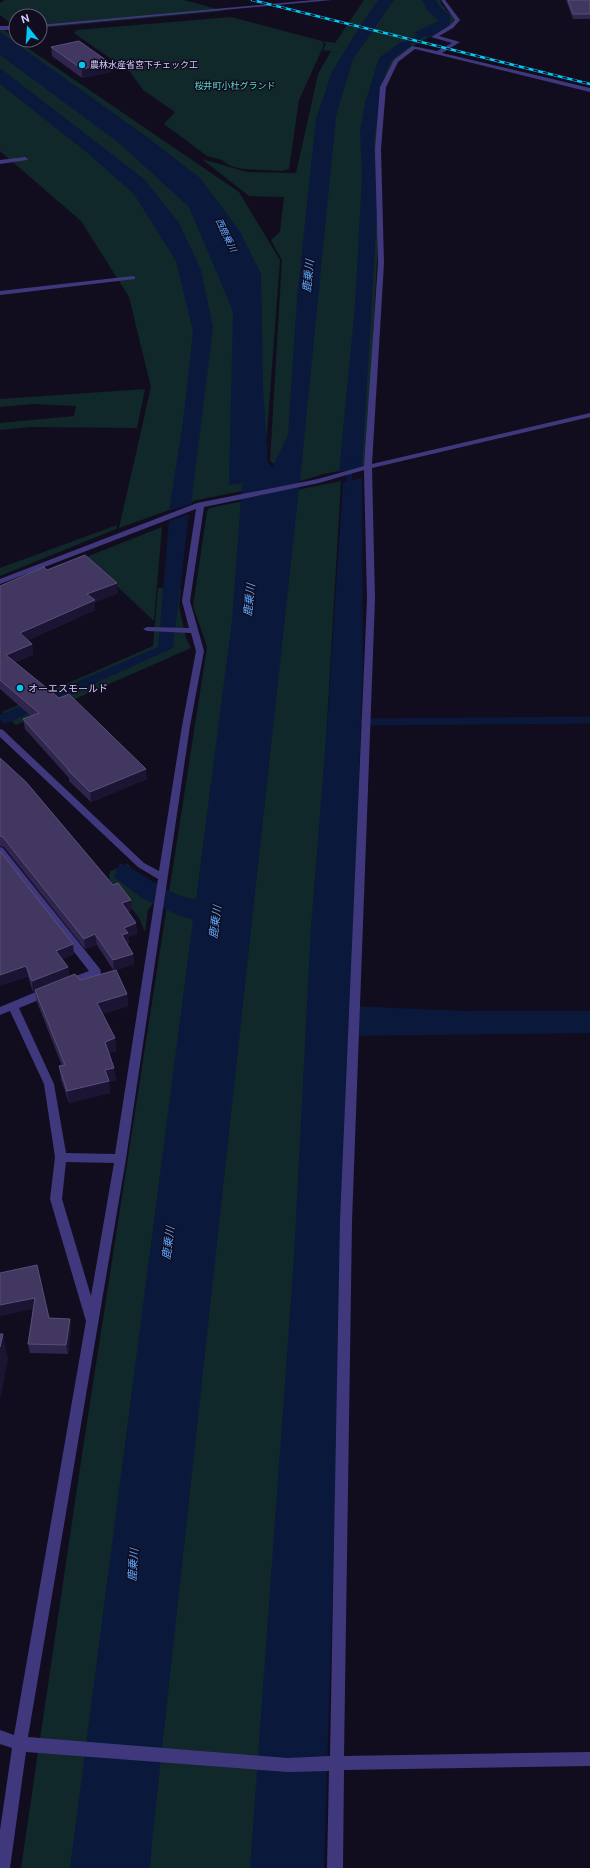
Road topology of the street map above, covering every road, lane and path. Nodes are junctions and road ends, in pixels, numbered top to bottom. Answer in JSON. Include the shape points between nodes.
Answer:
{"nodes":[{"id":1,"x":287,"y":0,"type":"edge"},
{"id":2,"x":330,"y":0,"type":"edge"},
{"id":3,"x":443,"y":0,"type":"edge"},
{"id":4,"x":298,"y":3,"type":"junction"},
{"id":5,"x":48,"y":25,"type":"edge"},
{"id":6,"x":438,"y":53,"type":"junction"},
{"id":7,"x":590,"y":90,"type":"edge"},
{"id":8,"x":25,"y":159,"type":"dead end"},
{"id":9,"x":0,"y":162,"type":"edge"},
{"id":10,"x":132,"y":278,"type":"dead end"},
{"id":11,"x":0,"y":292,"type":"edge"},
{"id":12,"x":590,"y":415,"type":"edge"},
{"id":13,"x":368,"y":467,"type":"junction"},
{"id":14,"x":200,"y":505,"type":"junction"},
{"id":15,"x":0,"y":582,"type":"edge"},
{"id":16,"x":148,"y":629,"type":"dead end"},
{"id":17,"x":194,"y":631,"type":"junction"},
{"id":18,"x":0,"y":732,"type":"edge"},
{"id":19,"x":0,"y":850,"type":"edge"},
{"id":20,"x":163,"y":878,"type":"junction"},
{"id":21,"x":13,"y":1006,"type":"junction"},
{"id":22,"x":0,"y":1011,"type":"edge"},
{"id":23,"x":61,"y":1157,"type":"junction"},
{"id":24,"x":120,"y":1159,"type":"junction"},
{"id":25,"x":92,"y":1322,"type":"junction"},
{"id":26,"x":0,"y":1737,"type":"edge"},
{"id":27,"x":20,"y":1744,"type":"junction"},
{"id":28,"x":590,"y":1759,"type":"edge"},
{"id":29,"x":336,"y":1763,"type":"junction"},
{"id":30,"x":2,"y":1868,"type":"edge"},
{"id":31,"x":335,"y":1868,"type":"edge"}],
"edges":[{"from":1,"to":4,"type":"street"},
{"from":2,"to":4,"type":"street"},
{"from":3,"to":6,"type":"street","via":[[458,20],[434,37],[457,42]]},
{"from":4,"to":5,"type":"street"},
{"from":6,"to":7,"type":"street"},
{"from":6,"to":13,"type":"street","via":[[414,47],[396,61],[383,87],[378,149],[381,263]]},
{"from":8,"to":9,"type":"street"},
{"from":10,"to":11,"type":"street"},
{"from":12,"to":13,"type":"street"},
{"from":13,"to":14,"type":"street","via":[[304,484]]},
{"from":13,"to":29,"type":"street","via":[[371,599],[346,1221]]},
{"from":14,"to":15,"type":"street"},
{"from":14,"to":17,"type":"street","via":[[186,601]]},
{"from":16,"to":17,"type":"street"},
{"from":17,"to":20,"type":"street","via":[[200,651]]},
{"from":18,"to":20,"type":"street","via":[[141,865]]},
{"from":19,"to":21,"type":"street","via":[[96,972]]},
{"from":20,"to":24,"type":"street"},
{"from":21,"to":22,"type":"street"},
{"from":21,"to":23,"type":"street","via":[[49,1084]]},
{"from":23,"to":24,"type":"street"},
{"from":23,"to":25,"type":"street","via":[[56,1199]]},
{"from":24,"to":25,"type":"street"},
{"from":25,"to":27,"type":"street"},
{"from":26,"to":27,"type":"street"},
{"from":27,"to":29,"type":"street","via":[[288,1765]]},
{"from":27,"to":30,"type":"street"},
{"from":28,"to":29,"type":"street"},
{"from":29,"to":31,"type":"street"}]}
